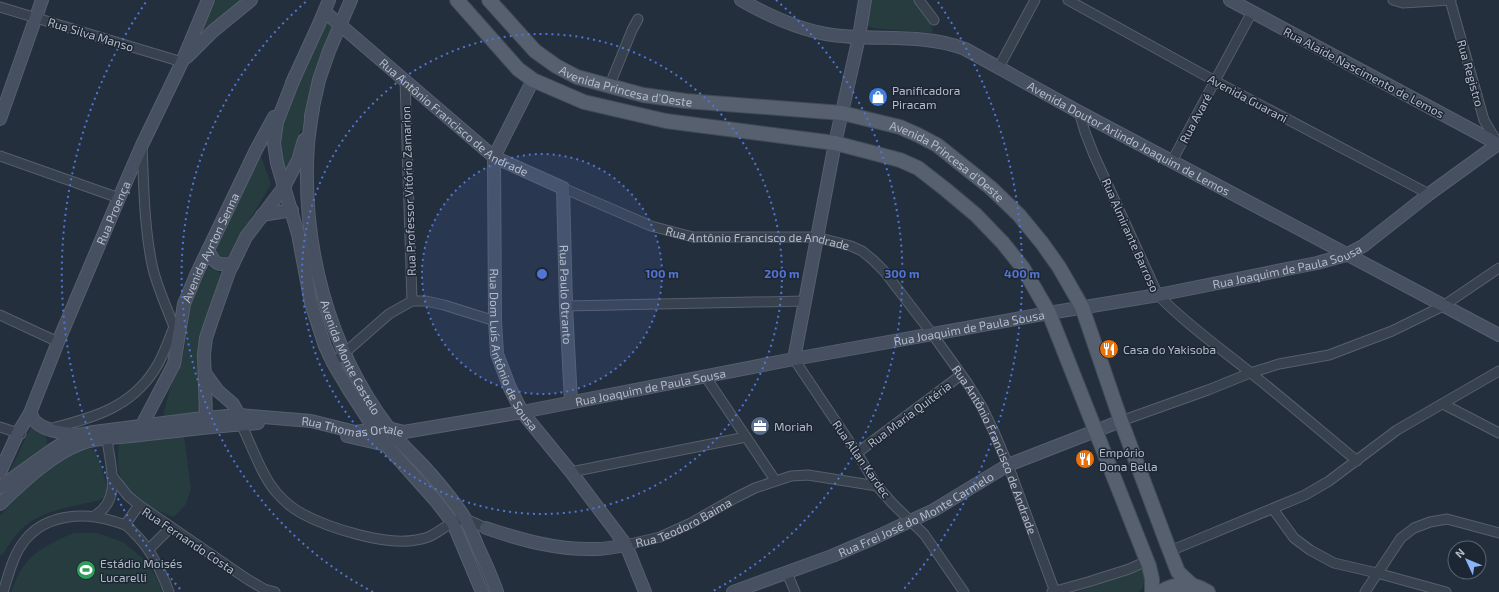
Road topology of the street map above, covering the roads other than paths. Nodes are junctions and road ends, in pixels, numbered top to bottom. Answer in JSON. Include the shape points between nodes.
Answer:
{"nodes":[{"id":1,"x":42,"y":0,"type":"edge"},
{"id":2,"x":208,"y":0,"type":"edge"},
{"id":3,"x":251,"y":0,"type":"edge"},
{"id":4,"x":329,"y":0,"type":"edge"},
{"id":5,"x":351,"y":0,"type":"edge"},
{"id":6,"x":457,"y":0,"type":"edge"},
{"id":7,"x":489,"y":0,"type":"edge"},
{"id":8,"x":741,"y":0,"type":"edge"},
{"id":9,"x":865,"y":0,"type":"edge"},
{"id":10,"x":919,"y":0,"type":"edge"},
{"id":11,"x":1035,"y":0,"type":"edge"},
{"id":12,"x":1068,"y":0,"type":"edge"},
{"id":13,"x":1230,"y":0,"type":"edge"},
{"id":14,"x":1394,"y":0,"type":"edge"},
{"id":15,"x":1450,"y":0,"type":"edge"},
{"id":16,"x":0,"y":7,"type":"edge"},
{"id":17,"x":325,"y":12,"type":"junction"},
{"id":18,"x":1252,"y":12,"type":"junction"},
{"id":19,"x":35,"y":18,"type":"junction"},
{"id":20,"x":638,"y":19,"type":"dead end"},
{"id":21,"x":934,"y":20,"type":"dead end"},
{"id":22,"x":340,"y":25,"type":"junction"},
{"id":23,"x":859,"y":37,"type":"junction"},
{"id":24,"x":182,"y":62,"type":"junction"},
{"id":25,"x":1000,"y":67,"type":"junction"},
{"id":26,"x":295,"y":76,"type":"junction"},
{"id":27,"x":405,"y":80,"type":"junction"},
{"id":28,"x":533,"y":80,"type":"junction"},
{"id":29,"x":1215,"y":81,"type":"junction"},
{"id":30,"x":609,"y":87,"type":"junction"},
{"id":31,"x":313,"y":108,"type":"junction"},
{"id":32,"x":1079,"y":112,"type":"junction"},
{"id":33,"x":842,"y":113,"type":"junction"},
{"id":34,"x":0,"y":119,"type":"edge"},
{"id":35,"x":1484,"y":120,"type":"junction"},
{"id":36,"x":1471,"y":130,"type":"junction"},
{"id":37,"x":835,"y":142,"type":"junction"},
{"id":38,"x":1498,"y":144,"type":"edge"},
{"id":39,"x":142,"y":145,"type":"junction"},
{"id":40,"x":0,"y":156,"type":"edge"},
{"id":41,"x":494,"y":157,"type":"junction"},
{"id":42,"x":1172,"y":161,"type":"junction"},
{"id":43,"x":284,"y":187,"type":"junction"},
{"id":44,"x":564,"y":188,"type":"junction"},
{"id":45,"x":1430,"y":194,"type":"junction"},
{"id":46,"x":119,"y":198,"type":"junction"},
{"id":47,"x":292,"y":210,"type":"junction"},
{"id":48,"x":262,"y":215,"type":"junction"},
{"id":49,"x":816,"y":237,"type":"junction"},
{"id":50,"x":1318,"y":240,"type":"junction"},
{"id":51,"x":208,"y":250,"type":"junction"},
{"id":52,"x":1346,"y":255,"type":"junction"},
{"id":53,"x":1317,"y":263,"type":"junction"},
{"id":54,"x":233,"y":264,"type":"junction"},
{"id":55,"x":1499,"y":268,"type":"edge"},
{"id":56,"x":1158,"y":295,"type":"junction"},
{"id":57,"x":804,"y":301,"type":"junction"},
{"id":58,"x":412,"y":302,"type":"junction"},
{"id":59,"x":566,"y":306,"type":"junction"},
{"id":60,"x":1443,"y":306,"type":"junction"},
{"id":61,"x":1082,"y":307,"type":"junction"},
{"id":62,"x":1049,"y":313,"type":"junction"},
{"id":63,"x":0,"y":315,"type":"edge"},
{"id":64,"x":495,"y":321,"type":"junction"},
{"id":65,"x":176,"y":328,"type":"junction"},
{"id":66,"x":933,"y":335,"type":"junction"},
{"id":67,"x":1499,"y":335,"type":"edge"},
{"id":68,"x":58,"y":342,"type":"junction"},
{"id":69,"x":344,"y":354,"type":"junction"},
{"id":70,"x":794,"y":359,"type":"junction"},
{"id":71,"x":333,"y":363,"type":"junction"},
{"id":72,"x":1499,"y":371,"type":"edge"},
{"id":73,"x":205,"y":373,"type":"junction"},
{"id":74,"x":1250,"y":373,"type":"junction"},
{"id":75,"x":961,"y":375,"type":"junction"},
{"id":76,"x":705,"y":376,"type":"junction"},
{"id":77,"x":571,"y":402,"type":"junction"},
{"id":78,"x":1443,"y":404,"type":"junction"},
{"id":79,"x":522,"y":412,"type":"junction"},
{"id":80,"x":30,"y":413,"type":"junction"},
{"id":81,"x":206,"y":418,"type":"junction"},
{"id":82,"x":240,"y":420,"type":"junction"},
{"id":83,"x":1121,"y":421,"type":"junction"},
{"id":84,"x":142,"y":425,"type":"junction"},
{"id":85,"x":0,"y":428,"type":"edge"},
{"id":86,"x":116,"y":428,"type":"junction"},
{"id":87,"x":388,"y":428,"type":"junction"},
{"id":88,"x":49,"y":429,"type":"junction"},
{"id":89,"x":375,"y":430,"type":"junction"},
{"id":90,"x":1096,"y":430,"type":"junction"},
{"id":91,"x":21,"y":432,"type":"junction"},
{"id":92,"x":1499,"y":433,"type":"edge"},
{"id":93,"x":78,"y":435,"type":"junction"},
{"id":94,"x":401,"y":436,"type":"junction"},
{"id":95,"x":746,"y":437,"type":"junction"},
{"id":96,"x":107,"y":439,"type":"junction"},
{"id":97,"x":386,"y":445,"type":"junction"},
{"id":98,"x":50,"y":450,"type":"junction"},
{"id":99,"x":857,"y":453,"type":"junction"},
{"id":100,"x":1357,"y":461,"type":"junction"},
{"id":101,"x":1008,"y":465,"type":"junction"},
{"id":102,"x":0,"y":472,"type":"edge"},
{"id":103,"x":571,"y":472,"type":"junction"},
{"id":104,"x":112,"y":476,"type":"junction"},
{"id":105,"x":775,"y":480,"type":"junction"},
{"id":106,"x":877,"y":486,"type":"junction"},
{"id":107,"x":1,"y":489,"type":"edge"},
{"id":108,"x":0,"y":504,"type":"edge"},
{"id":109,"x":139,"y":506,"type":"junction"},
{"id":110,"x":1273,"y":509,"type":"junction"},
{"id":111,"x":94,"y":516,"type":"junction"},
{"id":112,"x":466,"y":520,"type":"junction"},
{"id":113,"x":912,"y":521,"type":"junction"},
{"id":114,"x":453,"y":523,"type":"junction"},
{"id":115,"x":125,"y":525,"type":"junction"},
{"id":116,"x":171,"y":527,"type":"junction"},
{"id":117,"x":486,"y":528,"type":"joint"},
{"id":118,"x":1499,"y":533,"type":"edge"},
{"id":119,"x":626,"y":545,"type":"junction"},
{"id":120,"x":149,"y":549,"type":"junction"},
{"id":121,"x":1170,"y":551,"type":"junction"},
{"id":122,"x":1147,"y":561,"type":"junction"},
{"id":123,"x":788,"y":573,"type":"junction"},
{"id":124,"x":1377,"y":573,"type":"junction"},
{"id":125,"x":1192,"y":585,"type":"junction"},
{"id":126,"x":3,"y":592,"type":"edge"},
{"id":127,"x":169,"y":592,"type":"edge"},
{"id":128,"x":275,"y":592,"type":"edge"},
{"id":129,"x":482,"y":592,"type":"edge"},
{"id":130,"x":497,"y":592,"type":"edge"},
{"id":131,"x":645,"y":592,"type":"edge"},
{"id":132,"x":733,"y":592,"type":"edge"},
{"id":133,"x":795,"y":592,"type":"edge"},
{"id":134,"x":964,"y":592,"type":"edge"},
{"id":135,"x":1053,"y":592,"type":"edge"},
{"id":136,"x":1152,"y":592,"type":"edge"},
{"id":137,"x":1160,"y":592,"type":"edge"},
{"id":138,"x":1208,"y":592,"type":"edge"},
{"id":139,"x":1365,"y":592,"type":"edge"},
{"id":140,"x":1446,"y":592,"type":"edge"}],
"edges":[{"from":1,"to":19,"type":"main road"},
{"from":2,"to":24,"type":"main road","name":"Rua Proença"},
{"from":3,"to":24,"type":"main road","via":[[213,31]]},
{"from":4,"to":17,"type":"main road","name":"Avenida Ayrton Senna"},
{"from":5,"to":22,"type":"main road"},
{"from":6,"to":28,"type":"main road","name":"Avenida Princesa d'Oeste","via":[[518,69]]},
{"from":7,"to":30,"type":"main road","name":"Avenida Princesa d'Oeste","via":[[535,51],[577,78]]},
{"from":8,"to":23,"type":"main road","name":"Avenida Doutor Arlindo Joaquim de Lemos","via":[[790,24],[825,34]]},
{"from":9,"to":23,"type":"main road"},
{"from":10,"to":21,"type":"street"},
{"from":11,"to":25,"type":"street"},
{"from":12,"to":29,"type":"street","name":"Avenida Guarani"},
{"from":13,"to":18,"type":"main road","name":"Rua Alaide Nascimento de Lemos"},
{"from":14,"to":15,"type":"street","via":[[1403,3]]},
{"from":15,"to":35,"type":"street","name":"Rua Registro"},
{"from":16,"to":19,"type":"street","name":"Rua Silva Manso"},
{"from":17,"to":22,"type":"main road","name":"Rua Antônio Francisco de Andrade"},
{"from":17,"to":26,"type":"main road","name":"Avenida Ayrton Senna"},
{"from":18,"to":29,"type":"street","name":"Rua Avaré"},
{"from":18,"to":36,"type":"main road","name":"Rua Alaide Nascimento de Lemos"},
{"from":19,"to":24,"type":"street","name":"Rua Silva Manso"},
{"from":19,"to":34,"type":"main road"},
{"from":20,"to":30,"type":"street"},
{"from":22,"to":27,"type":"main road","name":"Rua Antônio Francisco de Andrade"},
{"from":22,"to":31,"type":"main road","via":[[319,80]]},
{"from":23,"to":25,"type":"main road","name":"Avenida Doutor Arlindo Joaquim de Lemos","via":[[951,43]]},
{"from":23,"to":33,"type":"main road"},
{"from":24,"to":39,"type":"main road","name":"Rua Proença"},
{"from":25,"to":32,"type":"main road","name":"Avenida Doutor Arlindo Joaquim de Lemos"},
{"from":26,"to":43,"type":"main road","name":"Avenida Ayrton Senna","via":[[274,136],[277,163]]},
{"from":26,"to":51,"type":"main road","name":"Avenida Ayrton Senna"},
{"from":27,"to":41,"type":"main road","name":"Rua Antônio Francisco de Andrade"},
{"from":27,"to":58,"type":"street","name":"Rua Professor Vitório Zamarion"},
{"from":28,"to":37,"type":"main road","name":"Avenida Princesa d'Oeste","via":[[584,102],[666,121]]},
{"from":28,"to":41,"type":"main road","name":"Rua Dom Luís Antônio de Sousa"},
{"from":29,"to":42,"type":"street","name":"Rua Avaré"},
{"from":29,"to":45,"type":"street","name":"Avenida Guarani"},
{"from":30,"to":33,"type":"main road","name":"Avenida Princesa d'Oeste","via":[[686,101]]},
{"from":31,"to":43,"type":"main road","via":[[298,160]]},
{"from":31,"to":69,"type":"main road","name":"Avenida Monte Castelo","via":[[307,179],[311,232],[320,285]]},
{"from":32,"to":42,"type":"main road","name":"Avenida Doutor Arlindo Joaquim de Lemos"},
{"from":32,"to":56,"type":"street","name":"Rua Almirante Barroso","via":[[1094,155]]},
{"from":33,"to":37,"type":"main road"},
{"from":33,"to":61,"type":"main road","name":"Avenida Princesa d'Oeste","via":[[900,127],[918,135],[937,145],[991,188],[1019,215],[1042,243]]},
{"from":35,"to":36,"type":"street"},
{"from":35,"to":38,"type":"street","name":"Rua Registro"},
{"from":36,"to":38,"type":"main road","name":"Rua Alaide Nascimento de Lemos"},
{"from":37,"to":49,"type":"main road"},
{"from":37,"to":62,"type":"main road","name":"Avenida Princesa d'Oeste","via":[[900,160],[918,168],[945,189],[976,215],[1003,243],[1023,268]]},
{"from":38,"to":45,"type":"main road","name":"Rua Joaquim de Paula Sousa"},
{"from":39,"to":46,"type":"main road","name":"Rua Proença"},
{"from":39,"to":65,"type":"street","via":[[145,220],[153,268]]},
{"from":40,"to":46,"type":"street"},
{"from":41,"to":44,"type":"main road","name":"Rua Antônio Francisco de Andrade"},
{"from":41,"to":64,"type":"main road","name":"Rua Dom Luís Antônio de Sousa"},
{"from":42,"to":50,"type":"main road","name":"Avenida Doutor Arlindo Joaquim de Lemos"},
{"from":43,"to":47,"type":"main road","name":"Avenida Monte Castelo"},
{"from":43,"to":48,"type":"main road"},
{"from":44,"to":49,"type":"street","name":"Rua Antônio Francisco de Andrade","via":[[651,226],[693,238]]},
{"from":44,"to":59,"type":"main road","name":"Rua Paulo Otranto"},
{"from":45,"to":52,"type":"main road","name":"Rua Joaquim de Paula Sousa","via":[[1363,246]]},
{"from":46,"to":68,"type":"main road","name":"Rua Proença"},
{"from":47,"to":48,"type":"main road"},
{"from":47,"to":71,"type":"main road","name":"Avenida Monte Castelo","via":[[311,303]]},
{"from":48,"to":54,"type":"main road","via":[[246,237]]},
{"from":49,"to":57,"type":"main road"},
{"from":49,"to":66,"type":"street","name":"Rua Antônio Francisco de Andrade","via":[[851,246],[873,260]]},
{"from":50,"to":52,"type":"main road","name":"Avenida Doutor Arlindo Joaquim de Lemos"},
{"from":50,"to":53,"type":"main road","via":[[1321,254]]},
{"from":51,"to":54,"type":"main road","via":[[215,263]]},
{"from":51,"to":65,"type":"main road","name":"Avenida Ayrton Senna"},
{"from":52,"to":53,"type":"main road","name":"Rua Joaquim de Paula Sousa"},
{"from":52,"to":60,"type":"main road","name":"Avenida Doutor Arlindo Joaquim de Lemos"},
{"from":53,"to":56,"type":"main road","name":"Rua Joaquim de Paula Sousa"},
{"from":54,"to":73,"type":"main road","via":[[206,338]]},
{"from":55,"to":60,"type":"street"},
{"from":56,"to":61,"type":"main road","name":"Rua Joaquim de Paula Sousa"},
{"from":56,"to":74,"type":"street","name":"Rua Almirante Barroso","via":[[1180,317]]},
{"from":57,"to":59,"type":"street"},
{"from":57,"to":70,"type":"main road"},
{"from":58,"to":64,"type":"street","via":[[426,301],[444,305]]},
{"from":58,"to":69,"type":"street","via":[[389,314]]},
{"from":59,"to":77,"type":"main road","name":"Rua Paulo Otranto"},
{"from":60,"to":67,"type":"main road","name":"Avenida Doutor Arlindo Joaquim de Lemos"},
{"from":60,"to":74,"type":"street","via":[[1392,331],[1329,355],[1279,364]]},
{"from":61,"to":62,"type":"main road","name":"Rua Joaquim de Paula Sousa"},
{"from":61,"to":83,"type":"main road","name":"Avenida Princesa d'Oeste"},
{"from":62,"to":66,"type":"main road","name":"Rua Joaquim de Paula Sousa"},
{"from":62,"to":90,"type":"main road","name":"Avenida Princesa d'Oeste"},
{"from":63,"to":68,"type":"street"},
{"from":64,"to":79,"type":"main road","name":"Rua Dom Luís Antônio de Sousa","via":[[497,354]]},
{"from":65,"to":84,"type":"main road","name":"Avenida Ayrton Senna","via":[[174,364]]},
{"from":65,"to":88,"type":"street","via":[[156,368],[132,396],[90,418]]},
{"from":66,"to":70,"type":"main road","name":"Rua Joaquim de Paula Sousa"},
{"from":66,"to":75,"type":"street","name":"Rua Antônio Francisco de Andrade"},
{"from":68,"to":80,"type":"main road","name":"Rua Proença"},
{"from":69,"to":71,"type":"street"},
{"from":69,"to":87,"type":"main road","name":"Avenida Monte Castelo"},
{"from":70,"to":76,"type":"main road","name":"Rua Joaquim de Paula Sousa"},
{"from":70,"to":99,"type":"street","name":"Rua Allan Kardec"},
{"from":71,"to":89,"type":"main road","name":"Avenida Monte Castelo"},
{"from":72,"to":78,"type":"street"},
{"from":73,"to":81,"type":"main road"},
{"from":73,"to":82,"type":"main road","via":[[218,391],[233,404]]},
{"from":74,"to":83,"type":"street"},
{"from":74,"to":100,"type":"street","name":"Rua Almirante Barroso"},
{"from":75,"to":99,"type":"street","name":"Rua Maria Quitéria"},
{"from":75,"to":101,"type":"street","name":"Rua Antônio Francisco de Andrade","via":[[982,407]]},
{"from":76,"to":77,"type":"main road","name":"Rua Joaquim de Paula Sousa"},
{"from":76,"to":95,"type":"street"},
{"from":77,"to":79,"type":"main road","name":"Rua Joaquim de Paula Sousa"},
{"from":78,"to":92,"type":"street"},
{"from":78,"to":100,"type":"street","via":[[1397,430]]},
{"from":79,"to":94,"type":"main road","name":"Rua Joaquim de Paula Sousa"},
{"from":79,"to":103,"type":"main road","name":"Rua Dom Luís Antônio de Sousa"},
{"from":80,"to":88,"type":"main road","via":[[37,423]]},
{"from":80,"to":91,"type":"main road","name":"Rua Proença"},
{"from":81,"to":82,"type":"main road","name":"Rua Thomas Ortale"},
{"from":81,"to":84,"type":"main road","name":"Rua Thomas Ortale"},
{"from":82,"to":89,"type":"main road","name":"Rua Thomas Ortale","via":[[312,421],[355,432]]},
{"from":82,"to":96,"type":"main road","name":"Rua Thomas Ortale"},
{"from":82,"to":97,"type":"main road","name":"Rua Thomas Ortale","via":[[308,426]]},
{"from":82,"to":114,"type":"street","via":[[267,479],[276,492],[294,508],[316,521],[353,533],[402,542],[428,537]]},
{"from":83,"to":90,"type":"main road","name":"Rua Frei José do Monte Carmelo"},
{"from":83,"to":121,"type":"main road","name":"Avenida Princesa d'Oeste"},
{"from":84,"to":86,"type":"main road","name":"Rua Thomas Ortale"},
{"from":85,"to":91,"type":"street"},
{"from":86,"to":93,"type":"main road","name":"Rua Thomas Ortale"},
{"from":86,"to":96,"type":"street"},
{"from":87,"to":89,"type":"main road","name":"Rua Thomas Ortale"},
{"from":87,"to":94,"type":"main road","name":"Avenida Monte Castelo"},
{"from":88,"to":93,"type":"main road"},
{"from":88,"to":98,"type":"main road"},
{"from":89,"to":97,"type":"main road","name":"Avenida Monte Castelo"},
{"from":90,"to":101,"type":"main road","name":"Rua Frei José do Monte Carmelo"},
{"from":90,"to":122,"type":"main road","name":"Avenida Princesa d'Oeste"},
{"from":91,"to":102,"type":"main road","name":"Rua Proença"},
{"from":91,"to":107,"type":"main road","name":"Rua Proença"},
{"from":93,"to":98,"type":"main road","name":"Rua Thomas Ortale"},
{"from":94,"to":97,"type":"main road","name":"Rua Thomas Ortale"},
{"from":94,"to":112,"type":"main road","name":"Avenida Monte Castelo"},
{"from":95,"to":103,"type":"street"},
{"from":95,"to":105,"type":"street"},
{"from":96,"to":104,"type":"street"},
{"from":96,"to":108,"type":"main road","name":"Rua Thomas Ortale","via":[[79,444],[54,458]]},
{"from":97,"to":114,"type":"main road","name":"Avenida Monte Castelo","via":[[436,500]]},
{"from":98,"to":107,"type":"main road","name":"Rua Thomas Ortale"},
{"from":99,"to":106,"type":"street","name":"Rua Allan Kardec"},
{"from":100,"to":110,"type":"street","via":[[1323,485]]},
{"from":101,"to":113,"type":"main road","name":"Rua Frei José do Monte Carmelo"},
{"from":101,"to":135,"type":"street","name":"Rua Antônio Francisco de Andrade"},
{"from":103,"to":119,"type":"main road","name":"Rua Dom Luís Antônio de Sousa"},
{"from":104,"to":109,"type":"street","name":"Rua Fernando Costa"},
{"from":104,"to":111,"type":"street","via":[[111,499],[105,508]]},
{"from":105,"to":106,"type":"street","name":"Rua Teodoro Baima","via":[[808,475]]},
{"from":105,"to":119,"type":"street","name":"Rua Teodoro Baima","via":[[660,537]]},
{"from":106,"to":113,"type":"street","name":"Rua Allan Kardec"},
{"from":109,"to":115,"type":"street"},
{"from":109,"to":116,"type":"street","name":"Rua Fernando Costa"},
{"from":110,"to":121,"type":"street"},
{"from":110,"to":124,"type":"street","via":[[1294,538],[1310,550],[1334,563]]},
{"from":111,"to":115,"type":"street"},
{"from":111,"to":126,"type":"street","via":[[73,516],[56,520],[40,527],[26,538],[12,563]]},
{"from":112,"to":114,"type":"street"},
{"from":112,"to":117,"type":"street"},
{"from":112,"to":130,"type":"main road","name":"Avenida Monte Castelo"},
{"from":113,"to":123,"type":"main road","name":"Rua Frei José do Monte Carmelo"},
{"from":113,"to":134,"type":"street","name":"Rua Allan Kardec"},
{"from":114,"to":129,"type":"main road","name":"Avenida Monte Castelo"},
{"from":115,"to":120,"type":"street"},
{"from":116,"to":120,"type":"street"},
{"from":116,"to":128,"type":"street","name":"Rua Fernando Costa","via":[[247,579]]},
{"from":117,"to":119,"type":"main road","name":"Rua Teodoro Baima","via":[[544,545],[596,549]]},
{"from":118,"to":124,"type":"street","via":[[1447,519],[1430,522],[1414,528],[1401,538]]},
{"from":119,"to":131,"type":"main road","name":"Rua Dom Luís Antônio de Sousa"},
{"from":120,"to":127,"type":"street"},
{"from":121,"to":125,"type":"main road","name":"Avenida Princesa d'Oeste","via":[[1178,572]]},
{"from":122,"to":135,"type":"street"},
{"from":122,"to":136,"type":"main road","name":"Avenida Princesa d'Oeste","via":[[1152,579]]},
{"from":123,"to":132,"type":"main road","name":"Rua Frei José do Monte Carmelo"},
{"from":123,"to":133,"type":"street"},
{"from":124,"to":139,"type":"street"},
{"from":124,"to":140,"type":"street"},
{"from":125,"to":137,"type":"main road","via":[[1180,584]]},
{"from":125,"to":138,"type":"main road"}]}
